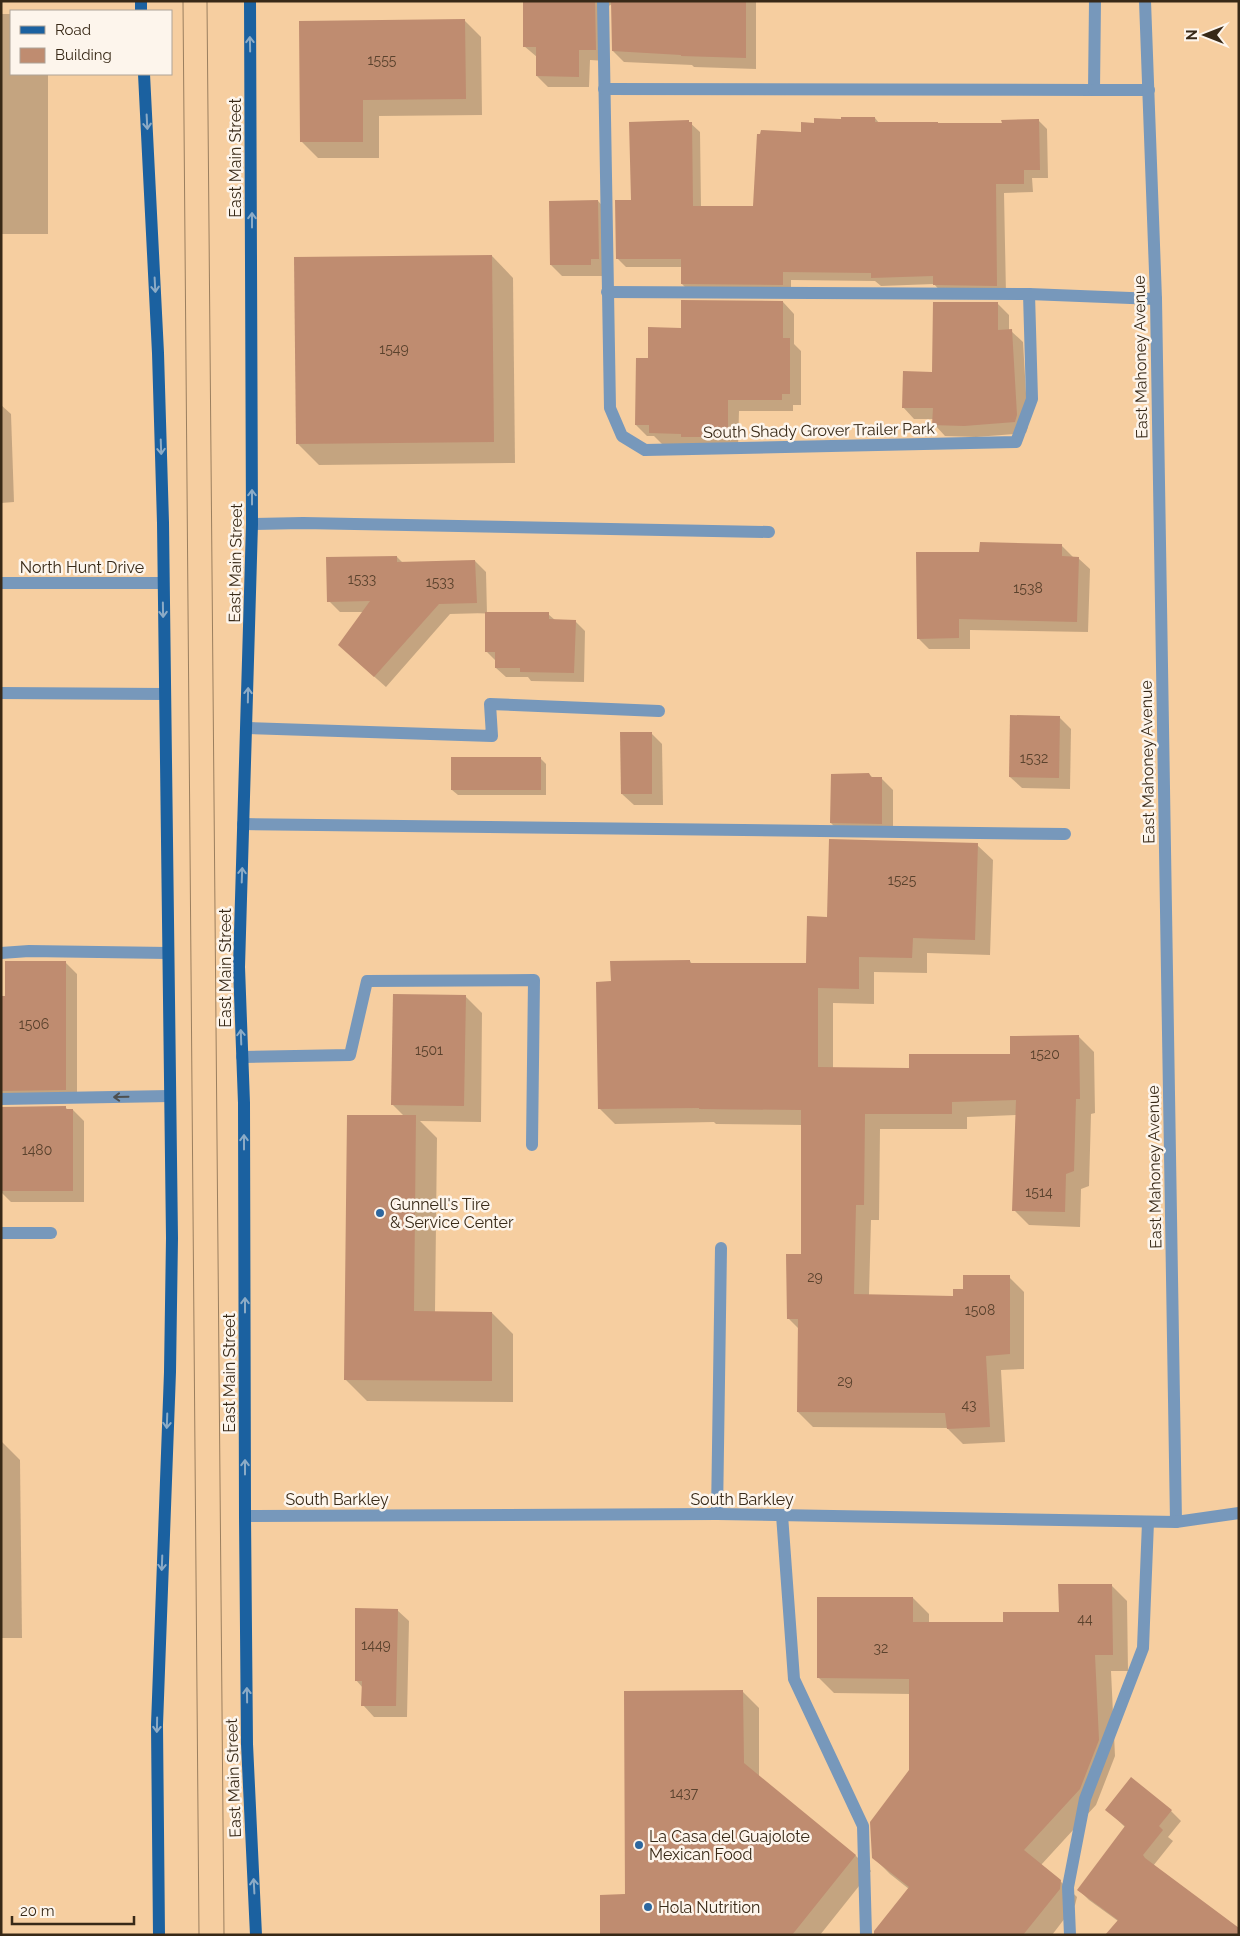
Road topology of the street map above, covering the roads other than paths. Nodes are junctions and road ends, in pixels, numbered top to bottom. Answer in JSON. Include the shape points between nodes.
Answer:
{"nodes":[{"id":1,"x":250,"y":1,"type":"edge"},
{"id":2,"x":603,"y":1,"type":"edge"},
{"id":3,"x":1095,"y":1,"type":"edge"},
{"id":4,"x":1145,"y":1,"type":"edge"},
{"id":5,"x":144,"y":75,"type":"edge"},
{"id":6,"x":604,"y":89,"type":"junction"},
{"id":7,"x":1094,"y":90,"type":"junction"},
{"id":8,"x":1148,"y":90,"type":"junction"},
{"id":9,"x":607,"y":292,"type":"junction"},
{"id":10,"x":1028,"y":294,"type":"junction"},
{"id":11,"x":1156,"y":299,"type":"junction"},
{"id":12,"x":252,"y":524,"type":"junction"},
{"id":13,"x":769,"y":532,"type":"dead end"},
{"id":14,"x":1,"y":583,"type":"edge"},
{"id":15,"x":163,"y":583,"type":"junction"},
{"id":16,"x":1,"y":693,"type":"edge"},
{"id":17,"x":165,"y":694,"type":"junction"},
{"id":18,"x":659,"y":711,"type":"dead end"},
{"id":19,"x":248,"y":728,"type":"junction"},
{"id":20,"x":243,"y":824,"type":"junction"},
{"id":21,"x":1065,"y":834,"type":"dead end"},
{"id":22,"x":1,"y":953,"type":"edge"},
{"id":23,"x":168,"y":953,"type":"junction"},
{"id":24,"x":242,"y":1057,"type":"junction"},
{"id":25,"x":170,"y":1096,"type":"junction"},
{"id":26,"x":1,"y":1099,"type":"edge"},
{"id":27,"x":532,"y":1145,"type":"dead end"},
{"id":28,"x":1,"y":1233,"type":"edge"},
{"id":29,"x":51,"y":1233,"type":"dead end"},
{"id":30,"x":721,"y":1248,"type":"dead end"},
{"id":31,"x":717,"y":1514,"type":"junction"},
{"id":32,"x":1239,"y":1514,"type":"edge"},
{"id":33,"x":782,"y":1515,"type":"junction"},
{"id":34,"x":245,"y":1516,"type":"junction"},
{"id":35,"x":1148,"y":1522,"type":"junction"},
{"id":36,"x":1176,"y":1522,"type":"junction"},
{"id":37,"x":159,"y":1935,"type":"edge"},
{"id":38,"x":256,"y":1935,"type":"edge"},
{"id":39,"x":866,"y":1935,"type":"edge"},
{"id":40,"x":1070,"y":1935,"type":"edge"}],
"edges":[{"from":12,"to":1,"type":"main road","name":"East Main Street","one_way":true},
{"from":2,"to":6,"type":"street","name":"South Shady Grover Trailer Park"},
{"from":3,"to":7,"type":"street"},
{"from":4,"to":8,"type":"street","name":"East Mahoney Avenue"},
{"from":5,"to":15,"type":"main road","one_way":true,"via":[[158,353]]},
{"from":6,"to":7,"type":"street"},
{"from":6,"to":9,"type":"street","name":"South Shady Grover Trailer Park"},
{"from":7,"to":8,"type":"street"},
{"from":8,"to":11,"type":"street","name":"East Mahoney Avenue"},
{"from":9,"to":10,"type":"street"},
{"from":9,"to":10,"type":"street","name":"South Shady Grover Trailer Park","via":[[610,408],[622,436],[646,450],[1016,442],[1032,399]]},
{"from":10,"to":11,"type":"street"},
{"from":11,"to":36,"type":"street","name":"East Mahoney Avenue"},
{"from":12,"to":13,"type":"street"},
{"from":19,"to":12,"type":"main road","name":"East Main Street","one_way":true},
{"from":14,"to":15,"type":"street","name":"North Hunt Drive"},
{"from":15,"to":17,"type":"main road","one_way":true},
{"from":16,"to":17,"type":"street"},
{"from":17,"to":23,"type":"main road"},
{"from":18,"to":19,"type":"street","via":[[490,704],[492,736]]},
{"from":19,"to":20,"type":"main road","name":"East Main Street"},
{"from":20,"to":21,"type":"street"},
{"from":24,"to":20,"type":"main road","name":"East Main Street","one_way":true,"via":[[239,967]]},
{"from":22,"to":23,"type":"street"},
{"from":23,"to":25,"type":"main road"},
{"from":24,"to":27,"type":"street","via":[[350,1055],[368,982],[534,980]]},
{"from":34,"to":24,"type":"main road","name":"East Main Street","one_way":true},
{"from":25,"to":26,"type":"street","one_way":true},
{"from":25,"to":37,"type":"main road","one_way":true,"via":[[170,1372],[157,1725]]},
{"from":28,"to":29,"type":"street"},
{"from":30,"to":31,"type":"street"},
{"from":31,"to":33,"type":"street","name":"South Barkley"},
{"from":31,"to":34,"type":"street","name":"South Barkley"},
{"from":32,"to":36,"type":"street","name":"South Barkley"},
{"from":33,"to":35,"type":"street","name":"South Barkley"},
{"from":33,"to":39,"type":"street","via":[[794,1679],[863,1826]]},
{"from":38,"to":34,"type":"main road","name":"East Main Street","one_way":true,"via":[[248,1744]]},
{"from":35,"to":36,"type":"street","name":"South Barkley"},
{"from":35,"to":40,"type":"street","via":[[1143,1648],[1086,1799],[1068,1887]]}]}
